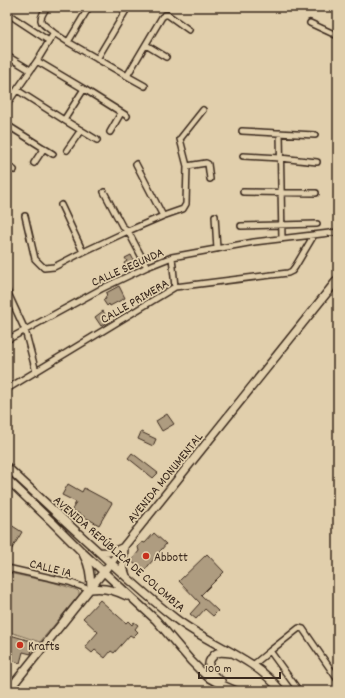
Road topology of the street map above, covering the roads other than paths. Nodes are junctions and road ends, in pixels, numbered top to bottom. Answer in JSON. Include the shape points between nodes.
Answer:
{"nodes":[{"id":1,"x":47,"y":7,"type":"edge"},
{"id":2,"x":89,"y":7,"type":"edge"},
{"id":3,"x":128,"y":7,"type":"edge"},
{"id":4,"x":8,"y":14,"type":"dead end"},
{"id":5,"x":310,"y":23,"type":"dead end"},
{"id":6,"x":189,"y":30,"type":"dead end"},
{"id":7,"x":54,"y":33,"type":"junction"},
{"id":8,"x":338,"y":36,"type":"edge"},
{"id":9,"x":49,"y":41,"type":"junction"},
{"id":10,"x":68,"y":42,"type":"junction"},
{"id":11,"x":146,"y":45,"type":"junction"},
{"id":12,"x":7,"y":56,"type":"edge"},
{"id":13,"x":166,"y":57,"type":"dead end"},
{"id":14,"x":97,"y":59,"type":"junction"},
{"id":15,"x":37,"y":61,"type":"junction"},
{"id":16,"x":30,"y":70,"type":"junction"},
{"id":17,"x":127,"y":76,"type":"junction"},
{"id":18,"x":145,"y":86,"type":"dead end"},
{"id":19,"x":84,"y":89,"type":"junction"},
{"id":20,"x":17,"y":90,"type":"junction"},
{"id":21,"x":8,"y":101,"type":"edge"},
{"id":22,"x":203,"y":110,"type":"dead end"},
{"id":23,"x":121,"y":113,"type":"junction"},
{"id":24,"x":127,"y":116,"type":"dead end"},
{"id":25,"x":64,"y":120,"type":"junction"},
{"id":26,"x":7,"y":124,"type":"edge"},
{"id":27,"x":81,"y":130,"type":"junction"},
{"id":28,"x":242,"y":131,"type":"dead end"},
{"id":29,"x":110,"y":132,"type":"dead end"},
{"id":30,"x":280,"y":133,"type":"junction"},
{"id":31,"x":315,"y":135,"type":"dead end"},
{"id":32,"x":97,"y":140,"type":"dead end"},
{"id":33,"x":44,"y":148,"type":"junction"},
{"id":34,"x":67,"y":150,"type":"dead end"},
{"id":35,"x":53,"y":154,"type":"dead end"},
{"id":36,"x":243,"y":156,"type":"dead end"},
{"id":37,"x":280,"y":158,"type":"junction"},
{"id":38,"x":317,"y":162,"type":"dead end"},
{"id":39,"x":34,"y":163,"type":"dead end"},
{"id":40,"x":136,"y":164,"type":"dead end"},
{"id":41,"x":7,"y":166,"type":"edge"},
{"id":42,"x":187,"y":166,"type":"junction"},
{"id":43,"x":14,"y":170,"type":"dead end"},
{"id":44,"x":210,"y":179,"type":"dead end"},
{"id":45,"x":104,"y":192,"type":"dead end"},
{"id":46,"x":243,"y":192,"type":"dead end"},
{"id":47,"x":281,"y":193,"type":"junction"},
{"id":48,"x":316,"y":193,"type":"dead end"},
{"id":49,"x":61,"y":204,"type":"dead end"},
{"id":50,"x":24,"y":216,"type":"dead end"},
{"id":51,"x":163,"y":216,"type":"junction"},
{"id":52,"x":215,"y":216,"type":"dead end"},
{"id":53,"x":282,"y":224,"type":"junction"},
{"id":54,"x":317,"y":224,"type":"dead end"},
{"id":55,"x":241,"y":226,"type":"dead end"},
{"id":56,"x":128,"y":231,"type":"junction"},
{"id":57,"x":338,"y":232,"type":"edge"},
{"id":58,"x":314,"y":235,"type":"junction"},
{"id":59,"x":282,"y":239,"type":"junction"},
{"id":60,"x":217,"y":249,"type":"junction"},
{"id":61,"x":83,"y":252,"type":"junction"},
{"id":62,"x":172,"y":257,"type":"junction"},
{"id":63,"x":147,"y":267,"type":"junction"},
{"id":64,"x":338,"y":279,"type":"edge"},
{"id":65,"x":175,"y":288,"type":"junction"},
{"id":66,"x":7,"y":291,"type":"edge"},
{"id":67,"x":25,"y":330,"type":"junction"},
{"id":68,"x":7,"y":340,"type":"edge"},
{"id":69,"x":36,"y":372,"type":"junction"},
{"id":70,"x":7,"y":390,"type":"edge"},
{"id":71,"x":7,"y":467,"type":"edge"},
{"id":72,"x":7,"y":479,"type":"edge"},
{"id":73,"x":124,"y":547,"type":"junction"},
{"id":74,"x":81,"y":551,"type":"junction"},
{"id":75,"x":99,"y":552,"type":"junction"},
{"id":76,"x":111,"y":563,"type":"junction"},
{"id":77,"x":7,"y":568,"type":"edge"},
{"id":78,"x":104,"y":572,"type":"junction"},
{"id":79,"x":126,"y":576,"type":"junction"},
{"id":80,"x":90,"y":589,"type":"junction"},
{"id":81,"x":132,"y":599,"type":"junction"},
{"id":82,"x":270,"y":651,"type":"junction"},
{"id":83,"x":238,"y":655,"type":"junction"},
{"id":84,"x":253,"y":665,"type":"junction"},
{"id":85,"x":338,"y":680,"type":"edge"},
{"id":86,"x":233,"y":690,"type":"edge"},
{"id":87,"x":8,"y":691,"type":"edge"},
{"id":88,"x":281,"y":691,"type":"edge"},
{"id":89,"x":300,"y":691,"type":"edge"}],
"edges":[{"from":1,"to":7,"type":"street","via":[[40,20]]},
{"from":2,"to":10,"type":"street"},
{"from":3,"to":14,"type":"street"},
{"from":4,"to":9,"type":"street"},
{"from":5,"to":8,"type":"street"},
{"from":6,"to":11,"type":"street","via":[[168,15],[164,15]]},
{"from":7,"to":9,"type":"street"},
{"from":7,"to":10,"type":"street"},
{"from":9,"to":15,"type":"street"},
{"from":10,"to":14,"type":"street"},
{"from":11,"to":13,"type":"street"},
{"from":11,"to":17,"type":"street"},
{"from":12,"to":16,"type":"street"},
{"from":14,"to":17,"type":"street"},
{"from":15,"to":16,"type":"street"},
{"from":15,"to":19,"type":"street"},
{"from":16,"to":20,"type":"street"},
{"from":17,"to":18,"type":"street"},
{"from":19,"to":23,"type":"street"},
{"from":19,"to":25,"type":"street"},
{"from":20,"to":21,"type":"street"},
{"from":20,"to":25,"type":"street"},
{"from":22,"to":42,"type":"street","via":[[180,139]]},
{"from":23,"to":24,"type":"street"},
{"from":23,"to":29,"type":"street"},
{"from":25,"to":27,"type":"street"},
{"from":26,"to":33,"type":"street"},
{"from":27,"to":32,"type":"street"},
{"from":27,"to":34,"type":"street"},
{"from":28,"to":30,"type":"street"},
{"from":30,"to":31,"type":"street"},
{"from":30,"to":37,"type":"street"},
{"from":33,"to":35,"type":"street"},
{"from":33,"to":39,"type":"street"},
{"from":36,"to":37,"type":"street"},
{"from":37,"to":38,"type":"street"},
{"from":37,"to":47,"type":"street"},
{"from":40,"to":51,"type":"street"},
{"from":41,"to":43,"type":"street"},
{"from":42,"to":44,"type":"street","via":[[208,164]]},
{"from":42,"to":51,"type":"street","via":[[185,207]]},
{"from":45,"to":56,"type":"street","via":[[122,226]]},
{"from":46,"to":47,"type":"street"},
{"from":47,"to":48,"type":"street"},
{"from":47,"to":53,"type":"street"},
{"from":49,"to":61,"type":"street"},
{"from":50,"to":61,"type":"street","via":[[35,259],[44,268],[54,267]]},
{"from":51,"to":56,"type":"street"},
{"from":52,"to":60,"type":"street"},
{"from":53,"to":54,"type":"street"},
{"from":53,"to":55,"type":"street"},
{"from":53,"to":59,"type":"street"},
{"from":56,"to":61,"type":"street"},
{"from":56,"to":63,"type":"street"},
{"from":57,"to":58,"type":"street","name":"CALLE SEGUNDA"},
{"from":58,"to":59,"type":"street","name":"CALLE SEGUNDA"},
{"from":58,"to":65,"type":"street","name":"CALLE PRIMERA","via":[[296,267],[288,273]]},
{"from":59,"to":60,"type":"street","name":"CALLE SEGUNDA"},
{"from":60,"to":62,"type":"street","name":"CALLE SEGUNDA"},
{"from":62,"to":63,"type":"street","name":"CALLE SEGUNDA"},
{"from":62,"to":65,"type":"street"},
{"from":63,"to":67,"type":"street","name":"CALLE SEGUNDA"},
{"from":64,"to":73,"type":"main road","name":"AVENIDA MONUMENTAL"},
{"from":65,"to":69,"type":"street","name":"CALLE PRIMERA"},
{"from":66,"to":67,"type":"street"},
{"from":67,"to":68,"type":"street","name":"CALLE SEGUNDA"},
{"from":67,"to":69,"type":"street"},
{"from":69,"to":70,"type":"street","name":"CALLE PRIMERA"},
{"from":71,"to":75,"type":"main road","name":"AVENIDA REPÚBLICA DE COLOMBIA"},
{"from":72,"to":74,"type":"main road","name":"AVENIDA REPÚBLICA DE COLOMBIA"},
{"from":73,"to":75,"type":"main road","via":[[108,553]]},
{"from":73,"to":76,"type":"main road","name":"AVENIDA MONUMENTAL"},
{"from":73,"to":79,"type":"main road","via":[[123,568]]},
{"from":74,"to":78,"type":"main road","name":"AVENIDA REPÚBLICA DE COLOMBIA"},
{"from":74,"to":80,"type":"main road","via":[[90,569]]},
{"from":75,"to":76,"type":"main road","name":"AVENIDA REPÚBLICA DE COLOMBIA"},
{"from":76,"to":78,"type":"main road","name":"AVENIDA MONUMENTAL"},
{"from":76,"to":79,"type":"main road","name":"AVENIDA REPÚBLICA DE COLOMBIA"},
{"from":77,"to":80,"type":"street","name":"CALLE 1A"},
{"from":78,"to":80,"type":"main road","name":"AVENIDA MONUMENTAL"},
{"from":78,"to":81,"type":"main road","name":"AVENIDA REPÚBLICA DE COLOMBIA"},
{"from":79,"to":83,"type":"main road","name":"AVENIDA REPÚBLICA DE COLOMBIA","via":[[184,625]]},
{"from":80,"to":81,"type":"main road","via":[[99,587]]},
{"from":80,"to":87,"type":"main road","name":"AVENIDA MONUMENTAL"},
{"from":81,"to":86,"type":"main road","name":"AVENIDA REPÚBLICA DE COLOMBIA","via":[[156,620],[200,670]]},
{"from":82,"to":84,"type":"street"},
{"from":82,"to":85,"type":"street","via":[[299,628],[303,629]]},
{"from":82,"to":89,"type":"street"},
{"from":83,"to":84,"type":"main road","name":"AVENIDA REPÚBLICA DE COLOMBIA"},
{"from":83,"to":86,"type":"main road","via":[[217,653],[209,661],[211,671]]},
{"from":84,"to":88,"type":"main road","name":"AVENIDA REPÚBLICA DE COLOMBIA"}]}
